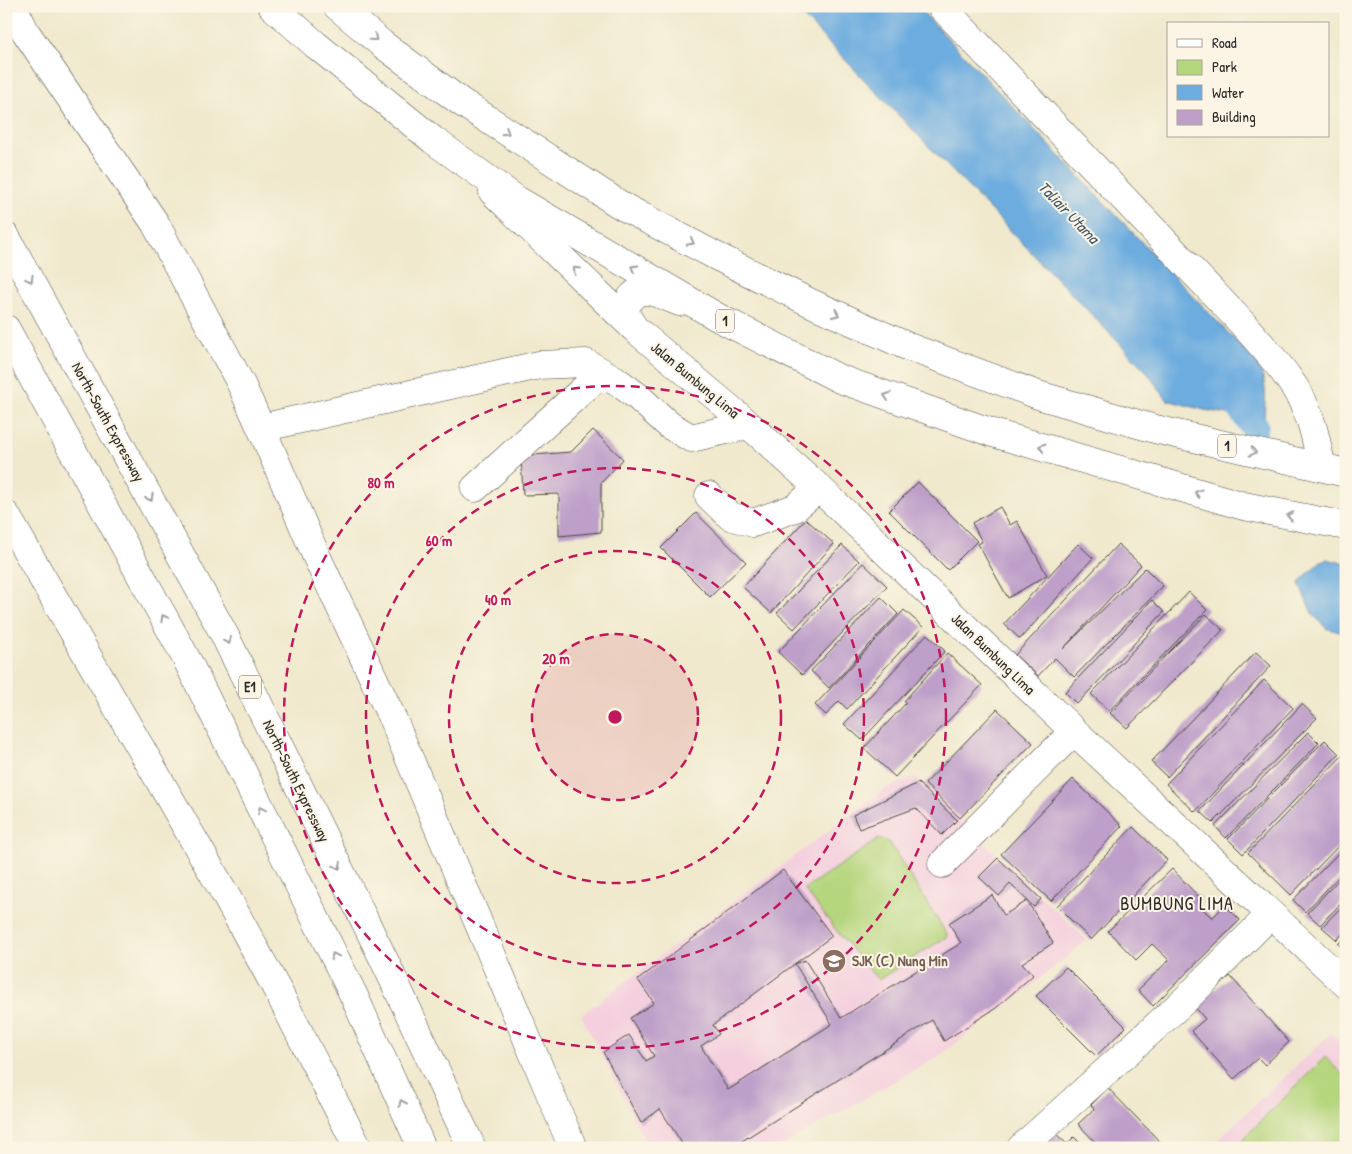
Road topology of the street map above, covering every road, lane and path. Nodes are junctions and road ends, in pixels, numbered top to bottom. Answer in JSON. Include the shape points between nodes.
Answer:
{"nodes":[{"id":1,"x":13,"y":6,"type":"edge"},
{"id":2,"x":272,"y":6,"type":"edge"},
{"id":3,"x":337,"y":6,"type":"edge"},
{"id":4,"x":941,"y":6,"type":"edge"},
{"id":5,"x":433,"y":140,"type":"junction"},
{"id":6,"x":6,"y":236,"type":"edge"},
{"id":7,"x":720,"y":318,"type":"junction"},
{"id":8,"x":6,"y":329,"type":"edge"},
{"id":9,"x":635,"y":329,"type":"junction"},
{"id":10,"x":614,"y":379,"type":"junction"},
{"id":11,"x":748,"y":425,"type":"junction"},
{"id":12,"x":261,"y":428,"type":"junction"},
{"id":13,"x":1322,"y":467,"type":"edge"},
{"id":14,"x":475,"y":488,"type":"dead end"},
{"id":15,"x":819,"y":488,"type":"junction"},
{"id":16,"x":709,"y":496,"type":"dead end"},
{"id":17,"x":6,"y":515,"type":"edge"},
{"id":18,"x":1341,"y":525,"type":"edge"},
{"id":19,"x":1074,"y":731,"type":"junction"},
{"id":20,"x":942,"y":864,"type":"dead end"},
{"id":21,"x":1271,"y":914,"type":"junction"},
{"id":22,"x":1346,"y":984,"type":"edge"},
{"id":23,"x":358,"y":1148,"type":"edge"},
{"id":24,"x":422,"y":1148,"type":"edge"},
{"id":25,"x":472,"y":1148,"type":"edge"},
{"id":26,"x":573,"y":1148,"type":"edge"},
{"id":27,"x":1021,"y":1148,"type":"edge"}],
"edges":[{"from":1,"to":12,"type":"main road","via":[[25,30],[155,223],[220,343]]},
{"from":2,"to":5,"type":"main road","number":"1"},
{"from":3,"to":13,"type":"main road","number":"1","one_way":true,"via":[[461,102],[622,206],[811,303],[909,347],[1038,395],[1155,429]]},
{"from":4,"to":13,"type":"main road","via":[[1278,363],[1301,398],[1311,421]]},
{"from":7,"to":5,"type":"main road","number":"1","one_way":true,"via":[[517,200]]},
{"from":9,"to":5,"type":"main road","name":"Jalan Bumbung Lima","one_way":true,"via":[[500,198]]},
{"from":6,"to":25,"type":"main road","name":"North–South Expressway","number":"E1","one_way":true,"via":[[224,634],[387,966]]},
{"from":7,"to":9,"type":"main road","via":[[647,290],[636,292],[624,313]]},
{"from":18,"to":7,"type":"main road","number":"1","one_way":true,"via":[[1244,506],[993,433],[840,380]]},
{"from":24,"to":8,"type":"main road","one_way":true,"via":[[354,996],[186,658]]},
{"from":9,"to":11,"type":"main road","name":"Jalan Bumbung Lima"},
{"from":10,"to":11,"type":"main road","via":[[669,425],[691,438]]},
{"from":10,"to":12,"type":"main road","via":[[586,363],[539,365]]},
{"from":10,"to":14,"type":"main road","via":[[597,378]]},
{"from":11,"to":15,"type":"main road","name":"Jalan Bumbung Lima"},
{"from":12,"to":26,"type":"main road","via":[[394,722]]},
{"from":15,"to":16,"type":"main road","via":[[795,508],[753,522],[730,516]]},
{"from":15,"to":19,"type":"main road","name":"Jalan Bumbung Lima"},
{"from":17,"to":23,"type":"main road","via":[[224,894]]},
{"from":19,"to":20,"type":"main road"},
{"from":19,"to":21,"type":"main road","name":"Jalan Bumbung Lima"},
{"from":21,"to":22,"type":"main road","name":"Jalan Bumbung Lima"},
{"from":21,"to":27,"type":"main road","via":[[1185,1000]]}]}
